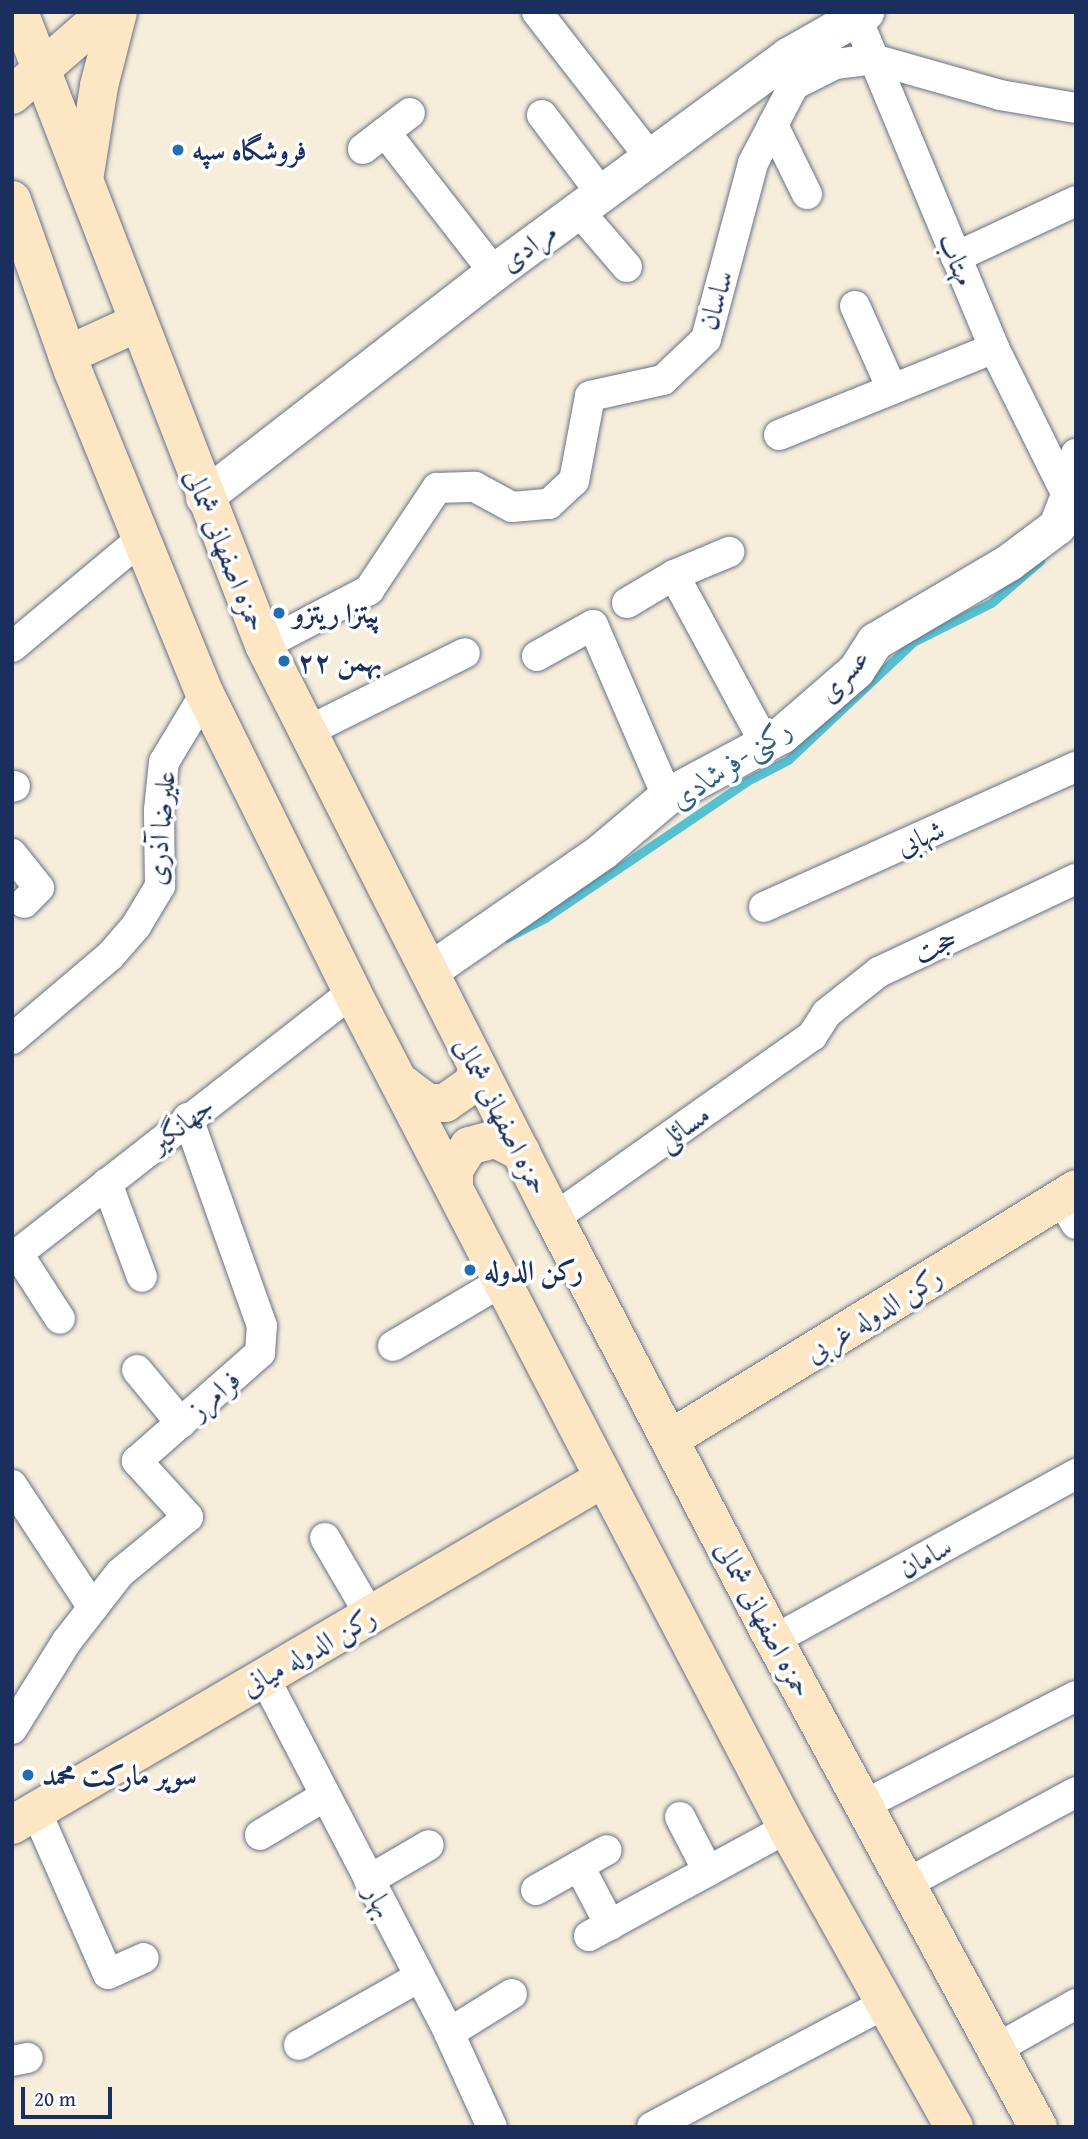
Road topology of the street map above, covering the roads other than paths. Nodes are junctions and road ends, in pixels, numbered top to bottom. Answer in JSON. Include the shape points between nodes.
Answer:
{"nodes":[{"id":1,"x":19,"y":12,"type":"edge"},
{"id":2,"x":107,"y":12,"type":"edge"},
{"id":3,"x":118,"y":12,"type":"edge"},
{"id":4,"x":537,"y":12,"type":"edge"},
{"id":5,"x":860,"y":14,"type":"edge"},
{"id":6,"x":873,"y":59,"type":"junction"},
{"id":7,"x":41,"y":71,"type":"junction"},
{"id":8,"x":12,"y":95,"type":"edge"},
{"id":9,"x":1076,"y":108,"type":"edge"},
{"id":10,"x":410,"y":113,"type":"dead end"},
{"id":11,"x":542,"y":115,"type":"dead end"},
{"id":12,"x":773,"y":125,"type":"junction"},
{"id":13,"x":650,"y":157,"type":"junction"},
{"id":14,"x":83,"y":183,"type":"junction"},
{"id":15,"x":807,"y":194,"type":"dead end"},
{"id":16,"x":12,"y":200,"type":"edge"},
{"id":17,"x":590,"y":201,"type":"junction"},
{"id":18,"x":1076,"y":201,"type":"edge"},
{"id":19,"x":956,"y":257,"type":"junction"},
{"id":20,"x":626,"y":267,"type":"dead end"},
{"id":21,"x":494,"y":272,"type":"junction"},
{"id":22,"x":12,"y":274,"type":"edge"},
{"id":23,"x":49,"y":303,"type":"junction"},
{"id":24,"x":855,"y":306,"type":"dead end"},
{"id":25,"x":137,"y":323,"type":"junction"},
{"id":26,"x":994,"y":348,"type":"junction"},
{"id":27,"x":67,"y":355,"type":"junction"},
{"id":28,"x":892,"y":389,"type":"junction"},
{"id":29,"x":779,"y":435,"type":"dead end"},
{"id":30,"x":1076,"y":454,"type":"edge"},
{"id":31,"x":1072,"y":496,"type":"edge"},
{"id":32,"x":204,"y":498,"type":"junction"},
{"id":33,"x":140,"y":540,"type":"junction"},
{"id":34,"x":729,"y":552,"type":"dead end"},
{"id":35,"x":674,"y":575,"type":"junction"},
{"id":36,"x":627,"y":603,"type":"dead end"},
{"id":37,"x":264,"y":645,"type":"junction"},
{"id":38,"x":12,"y":647,"type":"edge"},
{"id":39,"x":466,"y":653,"type":"dead end"},
{"id":40,"x":537,"y":656,"type":"dead end"},
{"id":41,"x":205,"y":694,"type":"junction"},
{"id":42,"x":308,"y":731,"type":"junction"},
{"id":43,"x":766,"y":745,"type":"junction"},
{"id":44,"x":1076,"y":767,"type":"edge"},
{"id":45,"x":667,"y":796,"type":"junction"},
{"id":46,"x":12,"y":854,"type":"edge"},
{"id":47,"x":1076,"y":879,"type":"edge"},
{"id":48,"x":24,"y":903,"type":"dead end"},
{"id":49,"x":764,"y":907,"type":"dead end"},
{"id":50,"x":429,"y":971,"type":"junction"},
{"id":51,"x":352,"y":992,"type":"junction"},
{"id":52,"x":812,"y":1037,"type":"joint"},
{"id":53,"x":12,"y":1039,"type":"edge"},
{"id":54,"x":478,"y":1068,"type":"junction"},
{"id":55,"x":401,"y":1083,"type":"junction"},
{"id":56,"x":188,"y":1118,"type":"junction"},
{"id":57,"x":521,"y":1152,"type":"junction"},
{"id":58,"x":107,"y":1183,"type":"junction"},
{"id":59,"x":454,"y":1184,"type":"junction"},
{"id":60,"x":1071,"y":1204,"type":"edge"},
{"id":61,"x":554,"y":1219,"type":"junction"},
{"id":62,"x":15,"y":1256,"type":"edge"},
{"id":63,"x":142,"y":1277,"type":"dead end"},
{"id":64,"x":503,"y":1281,"type":"junction"},
{"id":65,"x":61,"y":1319,"type":"dead end"},
{"id":66,"x":393,"y":1346,"type":"dead end"},
{"id":67,"x":137,"y":1370,"type":"dead end"},
{"id":68,"x":181,"y":1423,"type":"junction"},
{"id":69,"x":670,"y":1439,"type":"junction"},
{"id":70,"x":1076,"y":1474,"type":"edge"},
{"id":71,"x":604,"y":1478,"type":"junction"},
{"id":72,"x":12,"y":1485,"type":"edge"},
{"id":73,"x":325,"y":1538,"type":"dead end"},
{"id":74,"x":93,"y":1608,"type":"junction"},
{"id":75,"x":370,"y":1615,"type":"junction"},
{"id":76,"x":774,"y":1640,"type":"junction"},
{"id":77,"x":264,"y":1677,"type":"junction"},
{"id":78,"x":1076,"y":1696,"type":"edge"},
{"id":79,"x":12,"y":1729,"type":"edge"},
{"id":80,"x":1076,"y":1792,"type":"edge"},
{"id":81,"x":326,"y":1796,"type":"junction"},
{"id":82,"x":864,"y":1805,"type":"junction"},
{"id":83,"x":680,"y":1817,"type":"dead end"},
{"id":84,"x":24,"y":1818,"type":"edge"},
{"id":85,"x":787,"y":1828,"type":"junction"},
{"id":86,"x":260,"y":1835,"type":"dead end"},
{"id":87,"x":429,"y":1845,"type":"dead end"},
{"id":88,"x":607,"y":1850,"type":"dead end"},
{"id":89,"x":579,"y":1866,"type":"junction"},
{"id":90,"x":708,"y":1871,"type":"junction"},
{"id":91,"x":369,"y":1880,"type":"junction"},
{"id":92,"x":906,"y":1884,"type":"junction"},
{"id":93,"x":536,"y":1890,"type":"dead end"},
{"id":94,"x":144,"y":1958,"type":"dead end"},
{"id":95,"x":419,"y":1977,"type":"junction"},
{"id":96,"x":512,"y":1994,"type":"dead end"},
{"id":97,"x":884,"y":2004,"type":"junction"},
{"id":98,"x":1076,"y":2004,"type":"edge"},
{"id":99,"x":449,"y":2033,"type":"junction"},
{"id":100,"x":299,"y":2045,"type":"dead end"},
{"id":101,"x":996,"y":2049,"type":"junction"},
{"id":102,"x":492,"y":2127,"type":"edge"},
{"id":103,"x":652,"y":2127,"type":"edge"},
{"id":104,"x":954,"y":2127,"type":"edge"},
{"id":105,"x":1038,"y":2127,"type":"edge"}],
"edges":[{"from":1,"to":7,"type":"main road","name":"حمزه اصفهانی شمالی"},
{"from":2,"to":7,"type":"main road"},
{"from":3,"to":14,"type":"main road","via":[[99,86]]},
{"from":4,"to":13,"type":"street"},
{"from":5,"to":6,"type":"street","name":"مهتاب"},
{"from":5,"to":13,"type":"street","name":"مرادی","via":[[788,56]]},
{"from":6,"to":9,"type":"street","via":[[1000,95]]},
{"from":6,"to":12,"type":"street","name":"ساسان","via":[[835,64],[794,85]]},
{"from":6,"to":19,"type":"street","name":"مهتاب"},
{"from":7,"to":8,"type":"main road"},
{"from":7,"to":14,"type":"main road","name":"حمزه اصفهانی شمالی"},
{"from":10,"to":21,"type":"street","via":[[374,140]]},
{"from":11,"to":17,"type":"street"},
{"from":12,"to":15,"type":"street"},
{"from":12,"to":37,"type":"street","name":"ساسان","via":[[753,163],[706,339],[663,380],[590,396],[574,481],[549,504],[512,507],[475,487],[437,488],[369,590]]},
{"from":13,"to":17,"type":"street","name":"مرادی"},
{"from":14,"to":25,"type":"main road","name":"حمزه اصفهانی شمالی"},
{"from":16,"to":23,"type":"main road"},
{"from":17,"to":20,"type":"street"},
{"from":17,"to":21,"type":"street","name":"مرادی"},
{"from":18,"to":19,"type":"street"},
{"from":19,"to":26,"type":"street","name":"مهتاب"},
{"from":21,"to":32,"type":"street","name":"مرادی"},
{"from":22,"to":23,"type":"main road"},
{"from":23,"to":27,"type":"main road"},
{"from":24,"to":28,"type":"street"},
{"from":25,"to":27,"type":"main road"},
{"from":25,"to":32,"type":"main road","name":"حمزه اصفهانی شمالی"},
{"from":26,"to":28,"type":"street"},
{"from":26,"to":31,"type":"street","name":"مهتاب"},
{"from":27,"to":33,"type":"main road"},
{"from":28,"to":29,"type":"street"},
{"from":30,"to":31,"type":"street"},
{"from":31,"to":43,"type":"street","name":"عسری","via":[[1056,526],[1009,562],[875,641],[856,670]]},
{"from":32,"to":37,"type":"main road","name":"حمزه اصفهانی شمالی"},
{"from":33,"to":38,"type":"street"},
{"from":33,"to":41,"type":"main road"},
{"from":34,"to":35,"type":"street"},
{"from":35,"to":36,"type":"street"},
{"from":35,"to":43,"type":"street"},
{"from":37,"to":42,"type":"main road","name":"حمزه اصفهانی شمالی"},
{"from":39,"to":42,"type":"street"},
{"from":40,"to":45,"type":"street","via":[[593,625]]},
{"from":41,"to":51,"type":"main road"},
{"from":41,"to":53,"type":"street","name":"علیرضا آذری","via":[[164,762],[160,887],[110,956]]},
{"from":42,"to":50,"type":"main road","name":"حمزه اصفهانی شمالی"},
{"from":43,"to":45,"type":"street","name":"عسری"},
{"from":44,"to":49,"type":"street","name":"شهابی"},
{"from":45,"to":50,"type":"street","name":"عسری","via":[[602,851]]},
{"from":46,"to":48,"type":"street","via":[[39,888]]},
{"from":47,"to":52,"type":"street","name":"حجت","via":[[878,972],[827,1013]]},
{"from":50,"to":54,"type":"main road","name":"حمزه اصفهانی شمالی"},
{"from":51,"to":55,"type":"main road"},
{"from":51,"to":56,"type":"street","name":"جهانگیر"},
{"from":52,"to":61,"type":"street","name":"مسائلی"},
{"from":54,"to":55,"type":"main road","via":[[472,1084],[445,1103],[428,1103],[412,1096]]},
{"from":54,"to":57,"type":"main road","name":"حمزه اصفهانی شمالی"},
{"from":55,"to":59,"type":"main road"},
{"from":56,"to":58,"type":"street","name":"جهانگیر"},
{"from":56,"to":68,"type":"street","name":"فرامرز","via":[[262,1326],[260,1353]]},
{"from":57,"to":59,"type":"main road","via":[[496,1139],[469,1146],[454,1170]]},
{"from":57,"to":61,"type":"main road","name":"حمزه اصفهانی شمالی"},
{"from":58,"to":62,"type":"street","name":"جهانگیر"},
{"from":58,"to":63,"type":"street"},
{"from":59,"to":64,"type":"main road"},
{"from":60,"to":69,"type":"main road","name":"رکن الدوله غربی"},
{"from":61,"to":69,"type":"main road","name":"حمزه اصفهانی شمالی"},
{"from":62,"to":65,"type":"street"},
{"from":64,"to":66,"type":"street"},
{"from":64,"to":71,"type":"main road"},
{"from":67,"to":68,"type":"street"},
{"from":68,"to":74,"type":"street","name":"فرامرز","via":[[137,1461],[188,1517],[120,1573]]},
{"from":69,"to":76,"type":"main road","name":"حمزه اصفهانی شمالی"},
{"from":70,"to":76,"type":"street","name":"سامان"},
{"from":71,"to":75,"type":"main road","name":"رکن الدوله میانی"},
{"from":71,"to":85,"type":"main road"},
{"from":72,"to":74,"type":"street"},
{"from":73,"to":75,"type":"street"},
{"from":74,"to":79,"type":"street","name":"فرامرز"},
{"from":75,"to":77,"type":"main road","name":"رکن الدوله میانی"},
{"from":76,"to":82,"type":"main road","name":"حمزه اصفهانی شمالی"},
{"from":77,"to":81,"type":"street","name":"بهار"},
{"from":77,"to":84,"type":"main road","name":"رکن الدوله میانی"},
{"from":78,"to":82,"type":"street"},
{"from":80,"to":92,"type":"street"},
{"from":81,"to":86,"type":"street"},
{"from":81,"to":91,"type":"street","name":"بهار"},
{"from":82,"to":92,"type":"main road","name":"حمزه اصفهانی شمالی"},
{"from":83,"to":90,"type":"street"},
{"from":84,"to":94,"type":"street","via":[[108,1974]]},
{"from":85,"to":90,"type":"street"},
{"from":85,"to":97,"type":"main road"},
{"from":87,"to":91,"type":"street"},
{"from":88,"to":89,"type":"street"},
{"from":89,"to":90,"type":"street","via":[[600,1930]]},
{"from":89,"to":93,"type":"street"},
{"from":91,"to":95,"type":"street","name":"بهار"},
{"from":92,"to":101,"type":"main road","name":"حمزه اصفهانی شمالی"},
{"from":95,"to":99,"type":"street","name":"بهار"},
{"from":95,"to":100,"type":"street"},
{"from":96,"to":99,"type":"street"},
{"from":97,"to":103,"type":"street"},
{"from":97,"to":104,"type":"main road"},
{"from":98,"to":101,"type":"street"},
{"from":99,"to":102,"type":"street","name":"بهار"},
{"from":101,"to":105,"type":"main road","name":"حمزه اصفهانی شمالی"}]}
